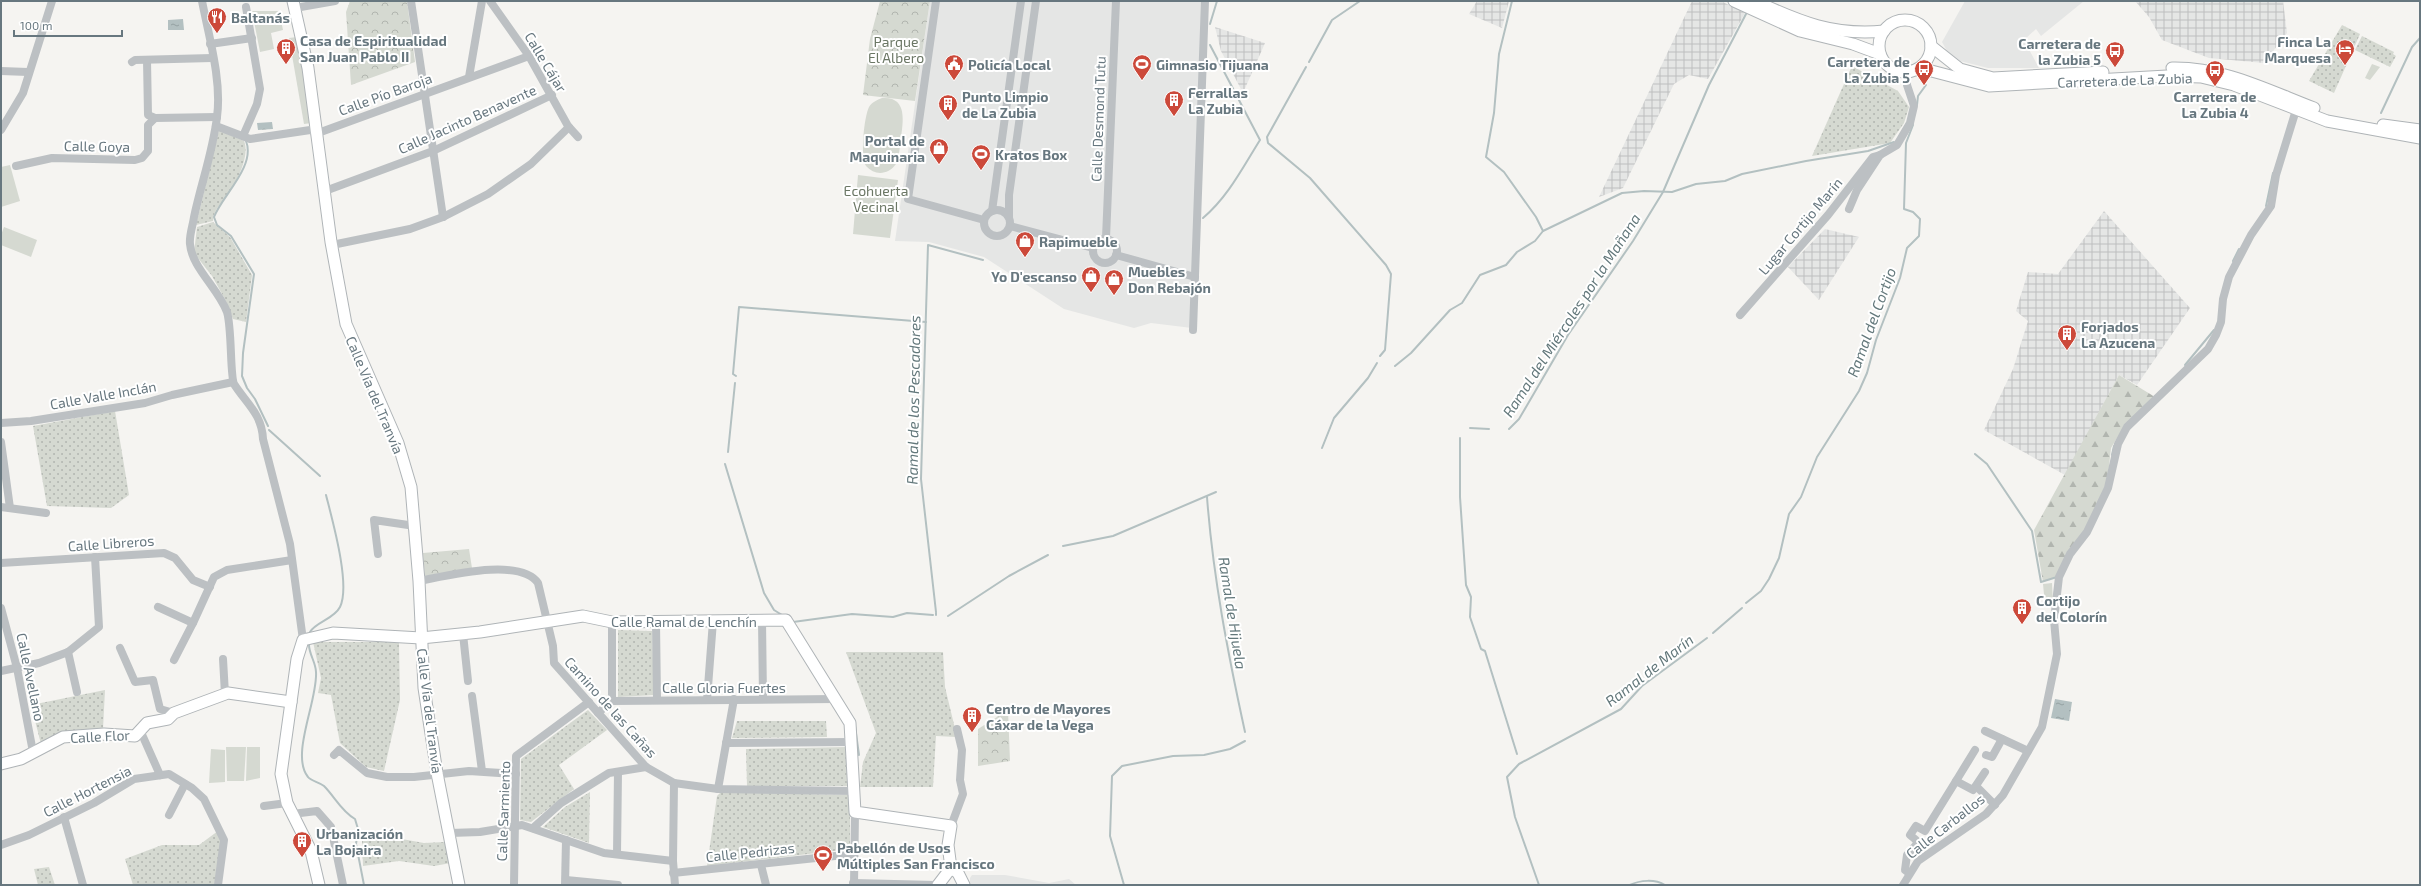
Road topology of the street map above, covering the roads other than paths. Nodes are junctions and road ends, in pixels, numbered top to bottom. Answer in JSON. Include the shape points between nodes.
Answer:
{"nodes":[{"id":1,"x":52,"y":1,"type":"edge"},
{"id":2,"x":202,"y":1,"type":"edge"},
{"id":3,"x":335,"y":1,"type":"edge"},
{"id":4,"x":411,"y":1,"type":"edge"},
{"id":5,"x":482,"y":1,"type":"edge"},
{"id":6,"x":490,"y":1,"type":"edge"},
{"id":7,"x":936,"y":1,"type":"edge"},
{"id":8,"x":1021,"y":1,"type":"edge"},
{"id":9,"x":1036,"y":1,"type":"edge"},
{"id":10,"x":1116,"y":1,"type":"edge"},
{"id":11,"x":1205,"y":1,"type":"edge"},
{"id":12,"x":1734,"y":1,"type":"edge"},
{"id":13,"x":1756,"y":1,"type":"edge"},
{"id":14,"x":294,"y":5,"type":"edge"},
{"id":15,"x":246,"y":7,"type":"dead end"},
{"id":16,"x":1884,"y":31,"type":"junction"},
{"id":17,"x":252,"y":38,"type":"junction"},
{"id":18,"x":210,"y":44,"type":"junction"},
{"id":19,"x":1931,"y":46,"type":"junction"},
{"id":20,"x":1880,"y":54,"type":"junction"},
{"id":21,"x":529,"y":56,"type":"junction"},
{"id":22,"x":212,"y":58,"type":"junction"},
{"id":23,"x":147,"y":60,"type":"junction"},
{"id":24,"x":132,"y":62,"type":"dead end"},
{"id":25,"x":1920,"y":68,"type":"junction"},
{"id":26,"x":1,"y":71,"type":"edge"},
{"id":27,"x":28,"y":72,"type":"junction"},
{"id":28,"x":1907,"y":72,"type":"junction"},
{"id":29,"x":469,"y":77,"type":"junction"},
{"id":30,"x":425,"y":93,"type":"junction"},
{"id":31,"x":552,"y":95,"type":"junction"},
{"id":32,"x":2296,"y":110,"type":"junction"},
{"id":33,"x":217,"y":117,"type":"junction"},
{"id":34,"x":155,"y":118,"type":"junction"},
{"id":35,"x":216,"y":126,"type":"junction"},
{"id":36,"x":568,"y":126,"type":"junction"},
{"id":37,"x":1,"y":130,"type":"edge"},
{"id":38,"x":2420,"y":130,"type":"edge"},
{"id":39,"x":318,"y":131,"type":"junction"},
{"id":40,"x":243,"y":136,"type":"junction"},
{"id":41,"x":578,"y":137,"type":"dead end"},
{"id":42,"x":2420,"y":138,"type":"edge"},
{"id":43,"x":433,"y":151,"type":"junction"},
{"id":44,"x":1880,"y":155,"type":"junction"},
{"id":45,"x":16,"y":166,"type":"dead end"},
{"id":46,"x":325,"y":191,"type":"junction"},
{"id":47,"x":1849,"y":208,"type":"dead end"},
{"id":48,"x":992,"y":211,"type":"junction"},
{"id":49,"x":443,"y":215,"type":"junction"},
{"id":50,"x":1009,"y":217,"type":"junction"},
{"id":51,"x":984,"y":220,"type":"junction"},
{"id":52,"x":1010,"y":226,"type":"junction"},
{"id":53,"x":1106,"y":238,"type":"junction"},
{"id":54,"x":332,"y":243,"type":"junction"},
{"id":55,"x":1093,"y":248,"type":"junction"},
{"id":56,"x":1116,"y":254,"type":"junction"},
{"id":57,"x":1194,"y":277,"type":"junction"},
{"id":58,"x":1740,"y":315,"type":"dead end"},
{"id":59,"x":1193,"y":330,"type":"dead end"},
{"id":60,"x":233,"y":382,"type":"junction"},
{"id":61,"x":1,"y":423,"type":"edge"},
{"id":62,"x":1,"y":442,"type":"edge"},
{"id":63,"x":1,"y":507,"type":"edge"},
{"id":64,"x":10,"y":508,"type":"junction"},
{"id":65,"x":46,"y":513,"type":"dead end"},
{"id":66,"x":415,"y":526,"type":"junction"},
{"id":67,"x":378,"y":554,"type":"dead end"},
{"id":68,"x":95,"y":557,"type":"junction"},
{"id":69,"x":292,"y":560,"type":"junction"},
{"id":70,"x":1,"y":563,"type":"edge"},
{"id":71,"x":419,"y":581,"type":"junction"},
{"id":72,"x":210,"y":587,"type":"junction"},
{"id":73,"x":158,"y":607,"type":"dead end"},
{"id":74,"x":1,"y":608,"type":"edge"},
{"id":75,"x":762,"y":620,"type":"junction"},
{"id":76,"x":714,"y":621,"type":"junction"},
{"id":77,"x":546,"y":622,"type":"junction"},
{"id":78,"x":612,"y":622,"type":"junction"},
{"id":79,"x":656,"y":622,"type":"junction"},
{"id":80,"x":193,"y":623,"type":"junction"},
{"id":81,"x":5,"y":631,"type":"edge"},
{"id":82,"x":463,"y":634,"type":"junction"},
{"id":83,"x":421,"y":638,"type":"junction"},
{"id":84,"x":302,"y":640,"type":"junction"},
{"id":85,"x":120,"y":648,"type":"dead end"},
{"id":86,"x":68,"y":652,"type":"junction"},
{"id":87,"x":223,"y":659,"type":"dead end"},
{"id":88,"x":174,"y":660,"type":"dead end"},
{"id":89,"x":17,"y":668,"type":"junction"},
{"id":90,"x":1,"y":672,"type":"edge"},
{"id":91,"x":468,"y":680,"type":"dead end"},
{"id":92,"x":77,"y":692,"type":"dead end"},
{"id":93,"x":225,"y":694,"type":"junction"},
{"id":94,"x":472,"y":696,"type":"dead end"},
{"id":95,"x":763,"y":699,"type":"junction"},
{"id":96,"x":836,"y":699,"type":"junction"},
{"id":97,"x":612,"y":700,"type":"junction"},
{"id":98,"x":657,"y":700,"type":"junction"},
{"id":99,"x":707,"y":700,"type":"junction"},
{"id":100,"x":734,"y":700,"type":"junction"},
{"id":101,"x":291,"y":702,"type":"junction"},
{"id":102,"x":589,"y":702,"type":"junction"},
{"id":103,"x":174,"y":713,"type":"junction"},
{"id":104,"x":598,"y":713,"type":"junction"},
{"id":105,"x":957,"y":729,"type":"dead end"},
{"id":106,"x":140,"y":730,"type":"junction"},
{"id":107,"x":1985,"y":731,"type":"dead end"},
{"id":108,"x":2002,"y":739,"type":"junction"},
{"id":109,"x":852,"y":742,"type":"junction"},
{"id":110,"x":726,"y":743,"type":"junction"},
{"id":111,"x":1975,"y":750,"type":"dead end"},
{"id":112,"x":2028,"y":751,"type":"junction"},
{"id":113,"x":33,"y":752,"type":"junction"},
{"id":114,"x":334,"y":755,"type":"dead end"},
{"id":115,"x":1986,"y":755,"type":"dead end"},
{"id":116,"x":1,"y":764,"type":"edge"},
{"id":117,"x":646,"y":768,"type":"junction"},
{"id":118,"x":482,"y":771,"type":"junction"},
{"id":119,"x":618,"y":772,"type":"junction"},
{"id":120,"x":1985,"y":772,"type":"dead end"},
{"id":121,"x":438,"y":773,"type":"junction"},
{"id":122,"x":516,"y":774,"type":"junction"},
{"id":123,"x":160,"y":775,"type":"junction"},
{"id":124,"x":1956,"y":781,"type":"junction"},
{"id":125,"x":674,"y":783,"type":"junction"},
{"id":126,"x":185,"y":784,"type":"junction"},
{"id":127,"x":1976,"y":786,"type":"junction"},
{"id":128,"x":718,"y":789,"type":"junction"},
{"id":129,"x":854,"y":791,"type":"junction"},
{"id":130,"x":287,"y":803,"type":"junction"},
{"id":131,"x":1994,"y":805,"type":"junction"},
{"id":132,"x":264,"y":806,"type":"dead end"},
{"id":133,"x":855,"y":812,"type":"junction"},
{"id":134,"x":292,"y":814,"type":"junction"},
{"id":135,"x":169,"y":815,"type":"dead end"},
{"id":136,"x":64,"y":817,"type":"junction"},
{"id":137,"x":951,"y":826,"type":"junction"},
{"id":138,"x":514,"y":827,"type":"junction"},
{"id":139,"x":532,"y":828,"type":"junction"},
{"id":140,"x":450,"y":833,"type":"junction"},
{"id":141,"x":566,"y":840,"type":"junction"},
{"id":142,"x":1,"y":845,"type":"edge"},
{"id":143,"x":617,"y":854,"type":"junction"},
{"id":144,"x":854,"y":854,"type":"junction"},
{"id":145,"x":673,"y":862,"type":"junction"},
{"id":146,"x":761,"y":865,"type":"junction"},
{"id":147,"x":951,"y":868,"type":"junction"},
{"id":148,"x":673,"y":873,"type":"junction"},
{"id":149,"x":1909,"y":873,"type":"junction"},
{"id":150,"x":566,"y":882,"type":"edge"},
{"id":151,"x":854,"y":884,"type":"edge"},
{"id":152,"x":83,"y":885,"type":"edge"},
{"id":153,"x":218,"y":885,"type":"edge"},
{"id":154,"x":319,"y":885,"type":"edge"},
{"id":155,"x":343,"y":885,"type":"edge"},
{"id":156,"x":459,"y":885,"type":"edge"},
{"id":157,"x":514,"y":885,"type":"edge"},
{"id":158,"x":618,"y":885,"type":"edge"},
{"id":159,"x":675,"y":885,"type":"edge"},
{"id":160,"x":766,"y":885,"type":"edge"},
{"id":161,"x":937,"y":885,"type":"edge"},
{"id":162,"x":964,"y":885,"type":"edge"},
{"id":163,"x":1903,"y":885,"type":"edge"}],
"edges":[{"from":1,"to":27,"type":"street"},
{"from":2,"to":18,"type":"street"},
{"from":3,"to":14,"type":"street"},
{"from":4,"to":30,"type":"street"},
{"from":5,"to":29,"type":"street"},
{"from":6,"to":21,"type":"street","name":"Calle Cájar"},
{"from":7,"to":51,"type":"street","via":[[908,199]]},
{"from":8,"to":48,"type":"street"},
{"from":9,"to":50,"type":"street","via":[[1009,195]]},
{"from":10,"to":53,"type":"street","name":"Calle Desmond Tutu"},
{"from":11,"to":57,"type":"street"},
{"from":12,"to":20,"type":"street","via":[[1800,31],[1859,45]]},
{"from":13,"to":16,"type":"street","via":[[1791,17],[1836,31],[1855,34]]},
{"from":14,"to":39,"type":"street","name":"Calle Vía del Tranvía"},
{"from":15,"to":17,"type":"street"},
{"from":16,"to":19,"type":"street","via":[[1897,22],[1913,21],[1926,30]]},
{"from":16,"to":20,"type":"street","via":[[1880,41]]},
{"from":17,"to":18,"type":"street"},
{"from":17,"to":40,"type":"street","via":[[260,89]]},
{"from":18,"to":22,"type":"street"},
{"from":19,"to":25,"type":"street","via":[[1929,56]]},
{"from":19,"to":38,"type":"street","name":"Carretera de La Zubia","via":[[1960,69],[1993,78],[2170,68],[2204,69],[2230,75],[2329,114]]},
{"from":20,"to":28,"type":"street","via":[[1892,68]]},
{"from":21,"to":29,"type":"street","name":"Calle Pío Baroja"},
{"from":21,"to":31,"type":"street","name":"Calle Cájar"},
{"from":22,"to":23,"type":"street"},
{"from":22,"to":33,"type":"street","via":[[219,96]]},
{"from":23,"to":24,"type":"street"},
{"from":23,"to":34,"type":"street","via":[[148,115]]},
{"from":25,"to":28,"type":"street"},
{"from":25,"to":32,"type":"street","name":"Carretera de La Zubia","via":[[1989,86],[2201,76],[2234,85]]},
{"from":26,"to":27,"type":"street"},
{"from":27,"to":37,"type":"street","via":[[23,93]]},
{"from":28,"to":44,"type":"street","name":"Lugar Cortijo Marín","via":[[1907,85],[1914,106],[1910,123],[1897,145]]},
{"from":29,"to":30,"type":"street","name":"Calle Pío Baroja"},
{"from":30,"to":39,"type":"street","name":"Calle Pío Baroja"},
{"from":30,"to":43,"type":"street"},
{"from":31,"to":36,"type":"street","name":"Calle Cájar"},
{"from":31,"to":43,"type":"street","name":"Calle Jacinto Benavente"},
{"from":32,"to":42,"type":"street","name":"Carretera de La Zubia","via":[[2344,125]]},
{"from":32,"to":112,"type":"street","name":"Calle Carballos","via":[[2276,175],[2271,206],[2251,235],[2229,277],[2216,335],[2208,349],[2123,434],[2115,453],[2108,488],[2087,532],[2061,570],[2054,609],[2057,654],[2042,727]]},
{"from":33,"to":34,"type":"street"},
{"from":33,"to":35,"type":"street"},
{"from":34,"to":45,"type":"street","name":"Calle Goya","via":[[148,125],[148,151],[142,158],[52,158]]},
{"from":35,"to":40,"type":"street","name":"Calle Pío Baroja"},
{"from":35,"to":60,"type":"street","via":[[189,243],[193,260],[217,291],[227,312],[231,334]]},
{"from":36,"to":41,"type":"street","name":"Calle Cájar"},
{"from":36,"to":49,"type":"street","via":[[530,160],[487,190]]},
{"from":39,"to":40,"type":"street","name":"Calle Pío Baroja","via":[[255,138]]},
{"from":39,"to":46,"type":"street","name":"Calle Vía del Tranvía"},
{"from":43,"to":46,"type":"street","name":"Calle Jacinto Benavente"},
{"from":43,"to":49,"type":"street"},
{"from":44,"to":47,"type":"street","name":"Lugar Cortijo Marín","via":[[1857,190]]},
{"from":44,"to":58,"type":"street","name":"Lugar Cortijo Marín","via":[[1874,157],[1828,215]]},
{"from":46,"to":54,"type":"street","name":"Calle Vía del Tranvía"},
{"from":48,"to":50,"type":"street","via":[[1000,210]]},
{"from":48,"to":51,"type":"street"},
{"from":49,"to":54,"type":"street"},
{"from":50,"to":52,"type":"street"},
{"from":51,"to":52,"type":"street","via":[[987,232],[994,236],[1006,233]]},
{"from":52,"to":55,"type":"street"},
{"from":53,"to":55,"type":"street","via":[[1098,241]]},
{"from":53,"to":56,"type":"street","via":[[1116,246]]},
{"from":54,"to":66,"type":"street","name":"Calle Vía del Tranvía","via":[[346,324],[398,443],[411,487]]},
{"from":55,"to":56,"type":"street","via":[[1094,257],[1101,263],[1110,262]]},
{"from":56,"to":57,"type":"street"},
{"from":57,"to":59,"type":"street"},
{"from":60,"to":61,"type":"street","name":"Calle Valle Inclán","via":[[145,403],[31,421]]},
{"from":60,"to":69,"type":"street","via":[[250,403],[262,429]]},
{"from":62,"to":64,"type":"street"},
{"from":63,"to":64,"type":"street"},
{"from":64,"to":65,"type":"street"},
{"from":66,"to":67,"type":"street","via":[[374,520]]},
{"from":66,"to":71,"type":"street","name":"Calle Vía del Tranvía"},
{"from":68,"to":70,"type":"street","name":"Calle Libreros"},
{"from":68,"to":72,"type":"street","name":"Calle Libreros","via":[[164,553],[175,558],[193,580]]},
{"from":68,"to":86,"type":"street","via":[[99,627]]},
{"from":69,"to":72,"type":"street","via":[[227,570],[214,577]]},
{"from":69,"to":84,"type":"street"},
{"from":71,"to":77,"type":"street","name":"Camino de las Cañas","via":[[474,571],[499,570],[534,577],[538,583]]},
{"from":71,"to":83,"type":"street","name":"Calle Vía del Tranvía"},
{"from":72,"to":80,"type":"street"},
{"from":73,"to":80,"type":"street"},
{"from":74,"to":81,"type":"street","name":"Calle Avellano"},
{"from":75,"to":76,"type":"street","name":"Calle Ramal de Lenchín"},
{"from":75,"to":95,"type":"street"},
{"from":75,"to":96,"type":"street","name":"Calle Ramal de Lenchín","via":[[786,620]]},
{"from":76,"to":79,"type":"street","name":"Calle Ramal de Lenchín"},
{"from":76,"to":99,"type":"street"},
{"from":77,"to":78,"type":"street","name":"Calle Ramal de Lenchín","via":[[583,616]]},
{"from":77,"to":82,"type":"street","name":"Calle Ramal de Lenchín"},
{"from":77,"to":102,"type":"street","name":"Camino de las Cañas","via":[[553,646],[554,663]]},
{"from":78,"to":79,"type":"street","name":"Calle Ramal de Lenchín"},
{"from":78,"to":97,"type":"street"},
{"from":79,"to":98,"type":"street"},
{"from":80,"to":88,"type":"street"},
{"from":81,"to":89,"type":"street","name":"Calle Avellano"},
{"from":82,"to":83,"type":"street","name":"Calle Ramal de Lenchín"},
{"from":82,"to":91,"type":"street"},
{"from":83,"to":84,"type":"street","name":"Calle Ramal de Lenchín","via":[[333,633]]},
{"from":83,"to":121,"type":"street","name":"Calle Vía del Tranvía","via":[[424,688]]},
{"from":84,"to":101,"type":"street"},
{"from":85,"to":103,"type":"street","via":[[135,682],[153,680],[160,709]]},
{"from":86,"to":89,"type":"street"},
{"from":86,"to":92,"type":"street"},
{"from":87,"to":93,"type":"street"},
{"from":89,"to":90,"type":"street"},
{"from":89,"to":113,"type":"street","name":"Calle Avellano"},
{"from":93,"to":101,"type":"street","name":"Calle Flor"},
{"from":93,"to":103,"type":"street","name":"Calle Flor"},
{"from":94,"to":118,"type":"street"},
{"from":95,"to":96,"type":"street","name":"Calle Gloria Fuertes"},
{"from":95,"to":100,"type":"street","name":"Calle Gloria Fuertes"},
{"from":96,"to":109,"type":"street","via":[[850,723]]},
{"from":97,"to":98,"type":"street","name":"Calle Gloria Fuertes"},
{"from":97,"to":104,"type":"street"},
{"from":98,"to":99,"type":"street","name":"Calle Gloria Fuertes"},
{"from":99,"to":100,"type":"street","name":"Calle Gloria Fuertes"},
{"from":100,"to":110,"type":"street"},
{"from":101,"to":130,"type":"street","via":[[281,774]]},
{"from":102,"to":104,"type":"street","name":"Camino de las Cañas"},
{"from":102,"to":122,"type":"street","name":"Calle Sarmiento","via":[[516,756]]},
{"from":103,"to":106,"type":"street","name":"Calle Flor","via":[[168,719],[147,723]]},
{"from":104,"to":117,"type":"street","name":"Camino de las Cañas"},
{"from":105,"to":137,"type":"street","via":[[962,750],[960,780],[963,794]]},
{"from":106,"to":113,"type":"street","name":"Calle Flor","via":[[135,736],[104,734],[63,737]]},
{"from":106,"to":123,"type":"street"},
{"from":107,"to":108,"type":"street"},
{"from":108,"to":112,"type":"street"},
{"from":108,"to":115,"type":"street","via":[[1992,757]]},
{"from":109,"to":110,"type":"street"},
{"from":109,"to":129,"type":"street"},
{"from":110,"to":128,"type":"street"},
{"from":111,"to":124,"type":"street"},
{"from":112,"to":131,"type":"street","name":"Calle Carballos"},
{"from":113,"to":116,"type":"street","name":"Calle Flor"},
{"from":114,"to":121,"type":"street","via":[[339,750],[367,773],[387,777],[414,777]]},
{"from":117,"to":119,"type":"street"},
{"from":117,"to":125,"type":"street","name":"Camino de las Cañas"},
{"from":118,"to":121,"type":"street"},
{"from":118,"to":122,"type":"street"},
{"from":119,"to":139,"type":"street","via":[[609,773],[561,803]]},
{"from":119,"to":143,"type":"street"},
{"from":120,"to":127,"type":"street"},
{"from":121,"to":140,"type":"street","name":"Calle Vía del Tranvía"},
{"from":122,"to":138,"type":"street","name":"Calle Sarmiento"},
{"from":123,"to":126,"type":"street","name":"Calle Hortensia","via":[[169,774]]},
{"from":123,"to":136,"type":"street","name":"Calle Hortensia","via":[[134,779],[94,803]]},
{"from":124,"to":127,"type":"street","via":[[1970,790]]},
{"from":124,"to":149,"type":"street","via":[[1925,831],[1916,826],[1910,835],[1917,844],[1905,860],[1905,870]]},
{"from":125,"to":128,"type":"street","name":"Camino de las Cañas"},
{"from":125,"to":145,"type":"street"},
{"from":126,"to":135,"type":"street"},
{"from":126,"to":153,"type":"street","name":"Calle Hortensia","via":[[204,799],[224,840]]},
{"from":127,"to":131,"type":"street"},
{"from":128,"to":129,"type":"street","name":"Camino de las Cañas"},
{"from":129,"to":133,"type":"street"},
{"from":130,"to":132,"type":"street"},
{"from":130,"to":134,"type":"street"},
{"from":131,"to":149,"type":"street","name":"Calle Carballos","via":[[1986,814],[1924,857]]},
{"from":133,"to":137,"type":"street"},
{"from":133,"to":144,"type":"street"},
{"from":134,"to":154,"type":"street","via":[[311,851]]},
{"from":134,"to":155,"type":"street","via":[[317,811],[331,827]]},
{"from":136,"to":142,"type":"street","name":"Calle Hortensia"},
{"from":136,"to":152,"type":"street"},
{"from":137,"to":147,"type":"street","via":[[948,845]]},
{"from":138,"to":139,"type":"street","via":[[522,825]]},
{"from":138,"to":140,"type":"street"},
{"from":138,"to":157,"type":"street","name":"Calle Sarmiento"},
{"from":139,"to":141,"type":"street"},
{"from":140,"to":156,"type":"street","name":"Calle Vía del Tranvía"},
{"from":141,"to":143,"type":"street","via":[[604,853]]},
{"from":141,"to":150,"type":"street"},
{"from":143,"to":145,"type":"street"},
{"from":144,"to":146,"type":"street","name":"Calle Pedrizas"},
{"from":144,"to":151,"type":"street"},
{"from":145,"to":148,"type":"street"},
{"from":146,"to":148,"type":"street","name":"Calle Pedrizas"},
{"from":146,"to":160,"type":"street"},
{"from":147,"to":161,"type":"street"},
{"from":147,"to":162,"type":"street","via":[[961,877]]},
{"from":148,"to":159,"type":"street"},
{"from":149,"to":163,"type":"street","name":"Calle Carballos"},
{"from":150,"to":158,"type":"street"},
{"from":151,"to":161,"type":"street"}]}
